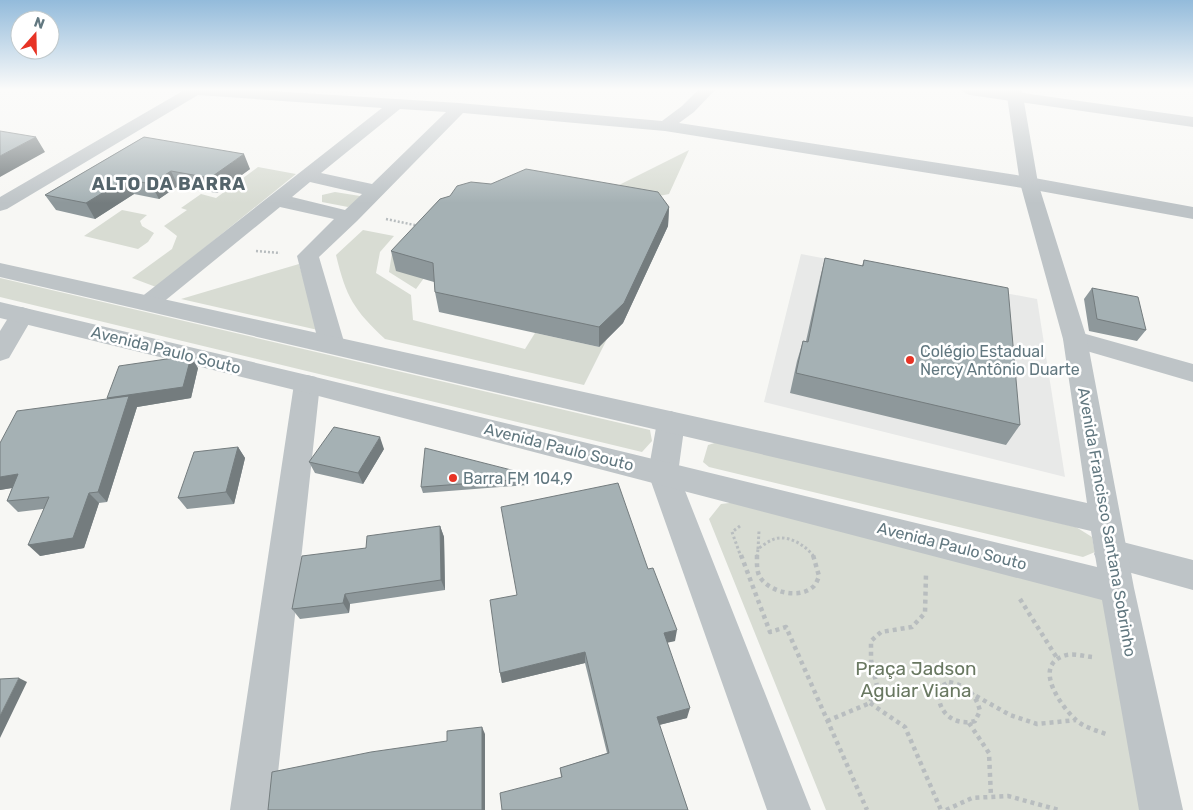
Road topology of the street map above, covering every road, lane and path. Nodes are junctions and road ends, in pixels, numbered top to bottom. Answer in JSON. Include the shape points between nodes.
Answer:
{"nodes":[{"id":1,"x":132,"y":128,"type":"edge"},
{"id":2,"x":367,"y":128,"type":"edge"},
{"id":3,"x":439,"y":128,"type":"edge"},
{"id":4,"x":676,"y":128,"type":"edge"},
{"id":5,"x":1020,"y":128,"type":"edge"},
{"id":6,"x":307,"y":176,"type":"junction"},
{"id":7,"x":1029,"y":183,"type":"junction"},
{"id":8,"x":376,"y":191,"type":"junction"},
{"id":9,"x":277,"y":200,"type":"junction"},
{"id":10,"x":0,"y":206,"type":"edge"},
{"id":11,"x":1193,"y":213,"type":"edge"},
{"id":12,"x":352,"y":215,"type":"junction"},
{"id":13,"x":428,"y":228,"type":"edge"},
{"id":14,"x":218,"y":247,"type":"junction"},
{"id":15,"x":308,"y":256,"type":"junction"},
{"id":16,"x":0,"y":270,"type":"edge"},
{"id":17,"x":148,"y":303,"type":"junction"},
{"id":18,"x":11,"y":312,"type":"edge"},
{"id":19,"x":1075,"y":339,"type":"junction"},
{"id":20,"x":332,"y":345,"type":"junction"},
{"id":21,"x":0,"y":352,"type":"edge"},
{"id":22,"x":1193,"y":373,"type":"edge"},
{"id":23,"x":306,"y":384,"type":"junction"},
{"id":24,"x":671,"y":422,"type":"junction"},
{"id":25,"x":663,"y":473,"type":"junction"},
{"id":26,"x":760,"y":521,"type":"dead end"},
{"id":27,"x":744,"y":522,"type":"dead end"},
{"id":28,"x":758,"y":549,"type":"junction"},
{"id":29,"x":1111,"y":554,"type":"junction"},
{"id":30,"x":927,"y":564,"type":"dead end"},
{"id":31,"x":1193,"y":574,"type":"edge"},
{"id":32,"x":1017,"y":594,"type":"dead end"},
{"id":33,"x":1057,"y":658,"type":"junction"},
{"id":34,"x":1096,"y":658,"type":"dead end"},
{"id":35,"x":975,"y":696,"type":"junction"},
{"id":36,"x":870,"y":703,"type":"junction"},
{"id":37,"x":1076,"y":720,"type":"junction"},
{"id":38,"x":827,"y":721,"type":"junction"},
{"id":39,"x":969,"y":723,"type":"junction"},
{"id":40,"x":1109,"y":735,"type":"dead end"},
{"id":41,"x":991,"y":797,"type":"junction"},
{"id":42,"x":252,"y":810,"type":"edge"},
{"id":43,"x":789,"y":810,"type":"edge"},
{"id":44,"x":867,"y":810,"type":"edge"},
{"id":45,"x":941,"y":810,"type":"edge"},
{"id":46,"x":946,"y":810,"type":"edge"},
{"id":47,"x":1059,"y":810,"type":"edge"},
{"id":48,"x":1161,"y":810,"type":"edge"}],
"edges":[{"from":1,"to":10,"type":"street"},
{"from":2,"to":6,"type":"street"},
{"from":3,"to":8,"type":"street"},
{"from":4,"to":7,"type":"street"},
{"from":5,"to":7,"type":"street","name":"Avenida Francisco Santana Sobrinho"},
{"from":6,"to":8,"type":"street"},
{"from":6,"to":9,"type":"street"},
{"from":7,"to":11,"type":"street"},
{"from":7,"to":19,"type":"street","name":"Avenida Francisco Santana Sobrinho"},
{"from":8,"to":12,"type":"street"},
{"from":9,"to":12,"type":"street"},
{"from":9,"to":14,"type":"street"},
{"from":12,"to":13,"type":"path"},
{"from":12,"to":15,"type":"street"},
{"from":14,"to":15,"type":"path"},
{"from":14,"to":17,"type":"street"},
{"from":15,"to":20,"type":"street"},
{"from":16,"to":17,"type":"street"},
{"from":17,"to":20,"type":"street"},
{"from":18,"to":21,"type":"street"},
{"from":18,"to":23,"type":"street","name":"Avenida Paulo Souto"},
{"from":19,"to":22,"type":"street"},
{"from":19,"to":29,"type":"street","name":"Avenida Francisco Santana Sobrinho"},
{"from":20,"to":24,"type":"street"},
{"from":23,"to":25,"type":"street","name":"Avenida Paulo Souto"},
{"from":23,"to":42,"type":"street"},
{"from":24,"to":25,"type":"street"},
{"from":24,"to":29,"type":"street"},
{"from":25,"to":29,"type":"street","name":"Avenida Paulo Souto"},
{"from":25,"to":43,"type":"street"},
{"from":26,"to":28,"type":"path"},
{"from":27,"to":38,"type":"path","via":[[732,532],[770,632],[786,627]]},
{"from":28,"to":28,"type":"path","via":[[773,539],[782,538],[802,544],[816,560],[819,569],[814,586],[797,594],[775,590],[756,571]]},
{"from":29,"to":31,"type":"street"},
{"from":29,"to":48,"type":"street","name":"Avenida Francisco Santana Sobrinho"},
{"from":30,"to":36,"type":"path","via":[[925,613],[912,627],[881,632],[871,642],[877,686]]},
{"from":32,"to":33,"type":"path"},
{"from":33,"to":34,"type":"path","via":[[1075,653]]},
{"from":33,"to":37,"type":"path","via":[[1051,665],[1050,683],[1060,703]]},
{"from":35,"to":37,"type":"path","via":[[1010,715],[1037,724]]},
{"from":35,"to":39,"type":"path","via":[[980,711],[975,721]]},
{"from":35,"to":39,"type":"path","via":[[964,685],[956,683],[944,684],[938,692],[943,711],[955,721]]},
{"from":36,"to":38,"type":"path"},
{"from":36,"to":45,"type":"path","via":[[905,727]]},
{"from":37,"to":40,"type":"path"},
{"from":38,"to":44,"type":"path"},
{"from":39,"to":41,"type":"path","via":[[989,753]]},
{"from":41,"to":46,"type":"path","via":[[972,798]]},
{"from":41,"to":47,"type":"path","via":[[1008,796]]}]}
